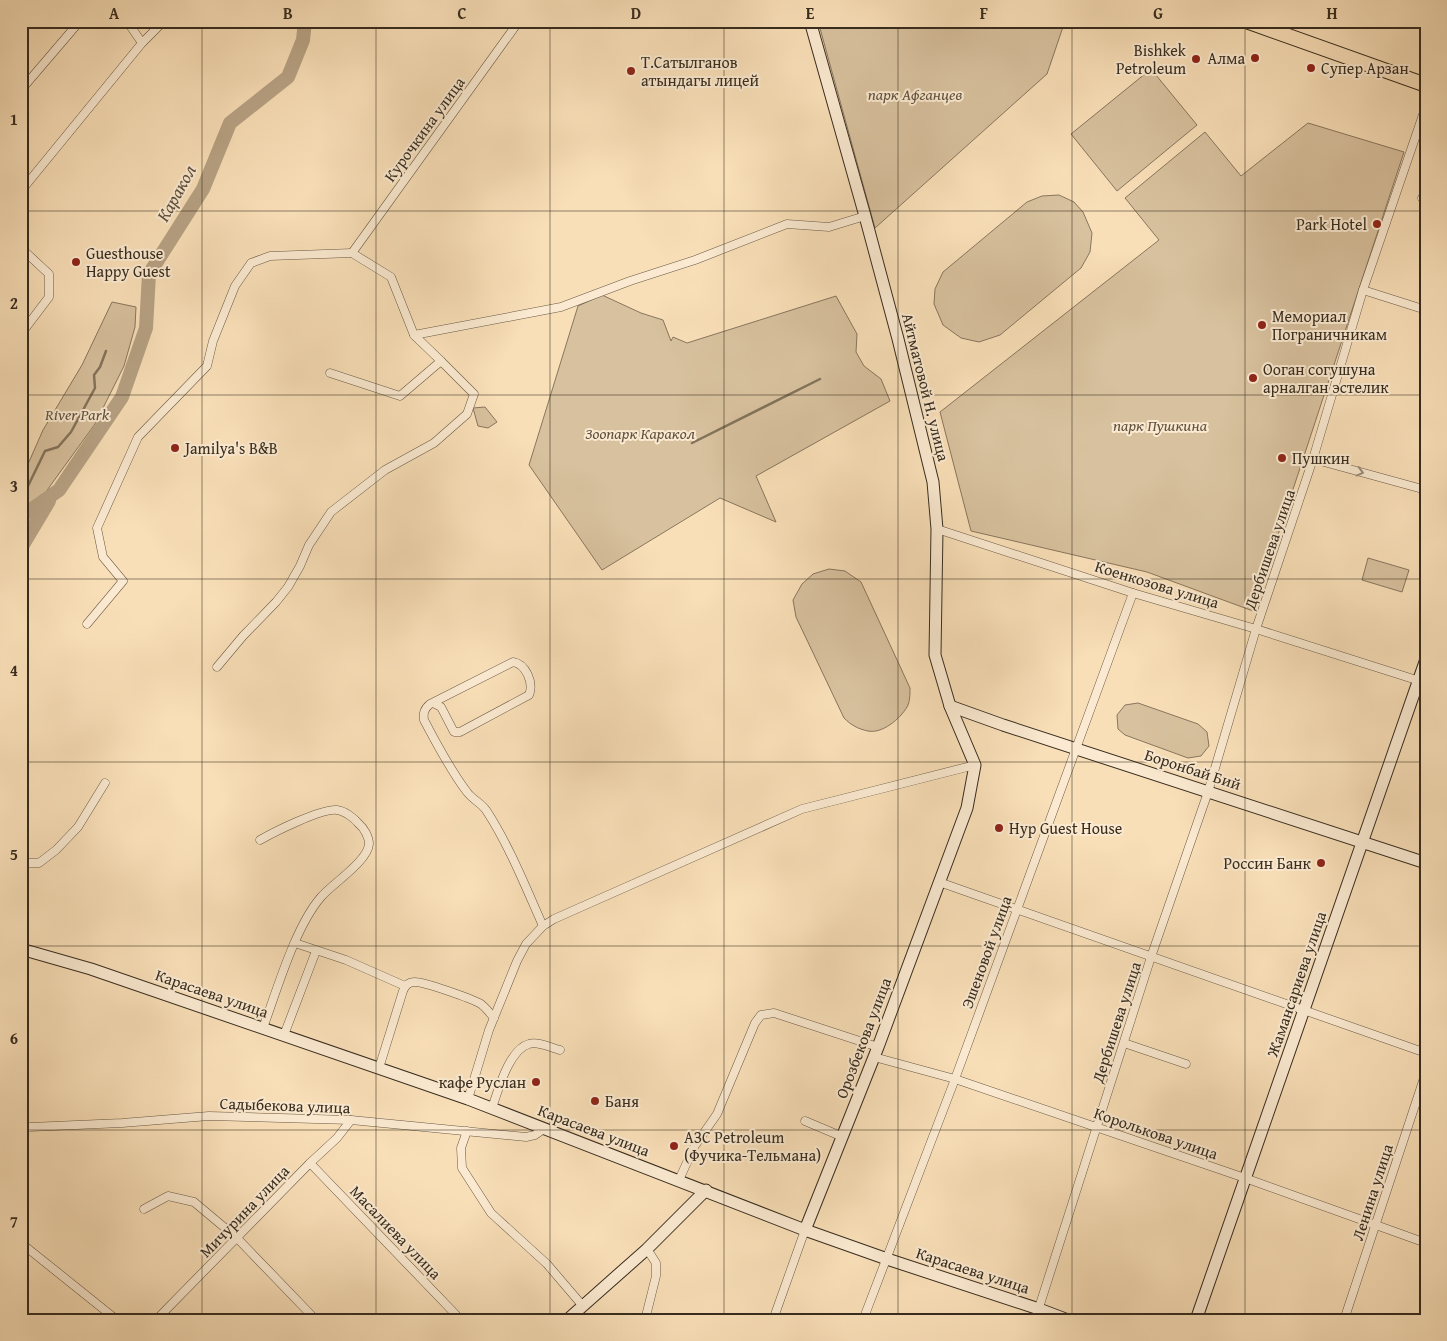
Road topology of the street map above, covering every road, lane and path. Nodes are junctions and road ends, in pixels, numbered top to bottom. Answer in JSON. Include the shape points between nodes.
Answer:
{"nodes":[{"id":1,"x":80,"y":21,"type":"edge"},
{"id":2,"x":127,"y":21,"type":"edge"},
{"id":3,"x":164,"y":21,"type":"edge"},
{"id":4,"x":519,"y":21,"type":"edge"},
{"id":5,"x":810,"y":21,"type":"edge"},
{"id":6,"x":1246,"y":21,"type":"edge"},
{"id":7,"x":142,"y":43,"type":"junction"},
{"id":8,"x":1426,"y":85,"type":"edge"},
{"id":9,"x":21,"y":90,"type":"edge"},
{"id":10,"x":1426,"y":106,"type":"edge"},
{"id":11,"x":21,"y":191,"type":"edge"},
{"id":12,"x":865,"y":216,"type":"junction"},
{"id":13,"x":21,"y":248,"type":"edge"},
{"id":14,"x":352,"y":254,"type":"junction"},
{"id":15,"x":1362,"y":290,"type":"junction"},
{"id":16,"x":1426,"y":310,"type":"edge"},
{"id":17,"x":21,"y":334,"type":"edge"},
{"id":18,"x":414,"y":335,"type":"junction"},
{"id":19,"x":441,"y":360,"type":"junction"},
{"id":20,"x":330,"y":373,"type":"dead end"},
{"id":21,"x":1313,"y":459,"type":"junction"},
{"id":22,"x":1426,"y":490,"type":"edge"},
{"id":23,"x":937,"y":529,"type":"junction"},
{"id":24,"x":1133,"y":593,"type":"junction"},
{"id":25,"x":87,"y":624,"type":"dead end"},
{"id":26,"x":1256,"y":629,"type":"junction"},
{"id":27,"x":1426,"y":659,"type":"edge"},
{"id":28,"x":217,"y":667,"type":"dead end"},
{"id":29,"x":1422,"y":682,"type":"edge"},
{"id":30,"x":433,"y":703,"type":"junction"},
{"id":31,"x":950,"y":706,"type":"junction"},
{"id":32,"x":1076,"y":747,"type":"junction"},
{"id":33,"x":974,"y":765,"type":"junction"},
{"id":34,"x":105,"y":783,"type":"dead end"},
{"id":35,"x":1208,"y":792,"type":"junction"},
{"id":36,"x":260,"y":840,"type":"dead end"},
{"id":37,"x":1363,"y":842,"type":"junction"},
{"id":38,"x":1426,"y":863,"type":"edge"},
{"id":39,"x":21,"y":872,"type":"edge"},
{"id":40,"x":939,"y":882,"type":"junction"},
{"id":41,"x":1016,"y":910,"type":"junction"},
{"id":42,"x":543,"y":926,"type":"junction"},
{"id":43,"x":295,"y":943,"type":"junction"},
{"id":44,"x":21,"y":949,"type":"edge"},
{"id":45,"x":316,"y":951,"type":"junction"},
{"id":46,"x":1151,"y":957,"type":"junction"},
{"id":47,"x":405,"y":986,"type":"junction"},
{"id":48,"x":1304,"y":1010,"type":"junction"},
{"id":49,"x":494,"y":1018,"type":"junction"},
{"id":50,"x":263,"y":1028,"type":"junction"},
{"id":51,"x":284,"y":1035,"type":"junction"},
{"id":52,"x":1124,"y":1043,"type":"junction"},
{"id":53,"x":560,"y":1050,"type":"dead end"},
{"id":54,"x":876,"y":1052,"type":"junction"},
{"id":55,"x":1426,"y":1053,"type":"edge"},
{"id":56,"x":1186,"y":1064,"type":"dead end"},
{"id":57,"x":379,"y":1068,"type":"junction"},
{"id":58,"x":1426,"y":1072,"type":"edge"},
{"id":59,"x":955,"y":1079,"type":"junction"},
{"id":60,"x":468,"y":1099,"type":"junction"},
{"id":61,"x":492,"y":1108,"type":"junction"},
{"id":62,"x":351,"y":1120,"type":"junction"},
{"id":63,"x":805,"y":1121,"type":"dead end"},
{"id":64,"x":545,"y":1128,"type":"junction"},
{"id":65,"x":1096,"y":1128,"type":"junction"},
{"id":66,"x":21,"y":1131,"type":"edge"},
{"id":67,"x":467,"y":1131,"type":"junction"},
{"id":68,"x":842,"y":1137,"type":"junction"},
{"id":69,"x":310,"y":1163,"type":"junction"},
{"id":70,"x":1245,"y":1178,"type":"junction"},
{"id":71,"x":679,"y":1180,"type":"junction"},
{"id":72,"x":706,"y":1190,"type":"junction"},
{"id":73,"x":144,"y":1209,"type":"dead end"},
{"id":74,"x":1376,"y":1226,"type":"junction"},
{"id":75,"x":806,"y":1230,"type":"junction"},
{"id":76,"x":237,"y":1238,"type":"junction"},
{"id":77,"x":21,"y":1243,"type":"edge"},
{"id":78,"x":1426,"y":1243,"type":"edge"},
{"id":79,"x":647,"y":1249,"type":"junction"},
{"id":80,"x":886,"y":1259,"type":"junction"},
{"id":81,"x":582,"y":1305,"type":"junction"},
{"id":82,"x":1037,"y":1314,"type":"edge"},
{"id":83,"x":117,"y":1320,"type":"edge"},
{"id":84,"x":156,"y":1320,"type":"edge"},
{"id":85,"x":316,"y":1320,"type":"edge"},
{"id":86,"x":461,"y":1320,"type":"edge"},
{"id":87,"x":567,"y":1320,"type":"edge"},
{"id":88,"x":645,"y":1320,"type":"edge"},
{"id":89,"x":773,"y":1320,"type":"edge"},
{"id":90,"x":863,"y":1320,"type":"edge"},
{"id":91,"x":1068,"y":1320,"type":"edge"},
{"id":92,"x":1196,"y":1320,"type":"edge"},
{"id":93,"x":1344,"y":1320,"type":"edge"}],
"edges":[{"from":1,"to":9,"type":"street"},
{"from":2,"to":7,"type":"street"},
{"from":3,"to":7,"type":"street"},
{"from":4,"to":14,"type":"street","name":"Курочкина улица"},
{"from":5,"to":12,"type":"main road","name":"Айтматовой Н. улица"},
{"from":6,"to":8,"type":"highway"},
{"from":7,"to":11,"type":"street"},
{"from":10,"to":15,"type":"street","name":"Дербишева улица"},
{"from":12,"to":18,"type":"street","via":[[830,227],[787,224],[561,307]]},
{"from":12,"to":23,"type":"main road","name":"Айтматовой Н. улица","via":[[933,482]]},
{"from":13,"to":17,"type":"street","via":[[49,274],[49,297]]},
{"from":14,"to":18,"type":"street","via":[[391,277]]},
{"from":14,"to":25,"type":"street","via":[[270,256],[251,263],[235,286],[206,366],[138,437],[130,453],[97,528],[103,557],[123,581]]},
{"from":15,"to":16,"type":"street"},
{"from":15,"to":21,"type":"street","name":"Дербишева улица"},
{"from":18,"to":19,"type":"street"},
{"from":19,"to":20,"type":"street","via":[[400,396]]},
{"from":19,"to":28,"type":"street","via":[[474,394],[467,414],[434,443],[385,470],[331,512],[288,586]]},
{"from":21,"to":22,"type":"street","one_way":true},
{"from":21,"to":26,"type":"street","name":"Дербишева улица"},
{"from":23,"to":24,"type":"street","name":"Коенкозова улица"},
{"from":23,"to":31,"type":"main road","name":"Айтматовой Н. улица","via":[[935,655]]},
{"from":24,"to":26,"type":"street","name":"Коенкозова улица"},
{"from":24,"to":32,"type":"street","name":"Эшеновой улица"},
{"from":26,"to":29,"type":"street","name":"Коенкозова улица"},
{"from":26,"to":35,"type":"street","name":"Дербишева улица"},
{"from":27,"to":29,"type":"main road","name":"Жамансариева улица"},
{"from":29,"to":37,"type":"main road","name":"Жамансариева улица"},
{"from":30,"to":30,"type":"street","via":[[441,707],[456,733],[529,695],[531,684],[522,666],[513,662]]},
{"from":30,"to":42,"type":"street","via":[[425,708],[424,720],[467,792],[485,809],[524,882]]},
{"from":31,"to":32,"type":"main road","name":"Боронбай Бий"},
{"from":31,"to":33,"type":"main road","name":"Айтматовой Н. улица"},
{"from":32,"to":35,"type":"main road","name":"Боронбай Бий"},
{"from":32,"to":41,"type":"street","name":"Эшеновой улица"},
{"from":33,"to":40,"type":"main road","name":"Орозбекова улица","via":[[967,808]]},
{"from":33,"to":42,"type":"street","via":[[802,809]]},
{"from":34,"to":39,"type":"street","via":[[78,827],[39,863],[24,863]]},
{"from":35,"to":37,"type":"main road","name":"Боронбай Бий"},
{"from":35,"to":46,"type":"street","name":"Дербишева улица"},
{"from":36,"to":43,"type":"street","via":[[276,830],[328,810],[339,810],[353,818],[366,833],[369,845],[366,852],[320,897]]},
{"from":37,"to":38,"type":"main road","name":"Боронбай Бий"},
{"from":37,"to":48,"type":"main road","name":"Жамансариева улица"},
{"from":40,"to":41,"type":"street"},
{"from":40,"to":54,"type":"main road","name":"Орозбекова улица"},
{"from":41,"to":46,"type":"street"},
{"from":41,"to":59,"type":"street","name":"Эшеновой улица"},
{"from":42,"to":49,"type":"street","via":[[526,944]]},
{"from":43,"to":45,"type":"street"},
{"from":43,"to":50,"type":"street"},
{"from":44,"to":50,"type":"main road","name":"Карасаева улица","via":[[91,969]]},
{"from":45,"to":47,"type":"street","via":[[346,960]]},
{"from":45,"to":51,"type":"street"},
{"from":46,"to":48,"type":"street"},
{"from":46,"to":52,"type":"street","name":"Дербишева улица"},
{"from":47,"to":49,"type":"street","via":[[420,983],[473,1000],[483,1005]]},
{"from":47,"to":57,"type":"street"},
{"from":48,"to":55,"type":"street"},
{"from":48,"to":70,"type":"main road","name":"Жамансариева улица"},
{"from":49,"to":60,"type":"street"},
{"from":50,"to":51,"type":"main road","name":"Карасаева улица"},
{"from":51,"to":57,"type":"main road","name":"Карасаева улица"},
{"from":52,"to":56,"type":"street"},
{"from":52,"to":65,"type":"street","name":"Дербишева улица"},
{"from":53,"to":61,"type":"street","via":[[530,1043],[522,1047],[505,1072]]},
{"from":54,"to":59,"type":"street","name":"Королькова улица"},
{"from":54,"to":68,"type":"main road","name":"Орозбекова улица"},
{"from":54,"to":71,"type":"street","via":[[774,1014],[761,1015],[755,1022],[716,1114],[694,1147]]},
{"from":57,"to":60,"type":"main road","name":"Карасаева улица"},
{"from":58,"to":74,"type":"street","name":"Ленина улица"},
{"from":59,"to":65,"type":"street","name":"Королькова улица"},
{"from":59,"to":80,"type":"street","name":"Эшеновой улица"},
{"from":60,"to":61,"type":"main road","name":"Карасаева улица"},
{"from":61,"to":64,"type":"main road","name":"Карасаева улица"},
{"from":62,"to":66,"type":"street","name":"Садыбекова улица","via":[[208,1116],[30,1127]]},
{"from":62,"to":67,"type":"street","name":"Садыбекова улица"},
{"from":62,"to":69,"type":"street","name":"Мичурина улица"},
{"from":63,"to":68,"type":"street"},
{"from":64,"to":67,"type":"street","name":"Садыбекова улица","via":[[526,1137]]},
{"from":64,"to":71,"type":"main road","name":"Карасаева улица"},
{"from":65,"to":70,"type":"street","name":"Королькова улица"},
{"from":65,"to":82,"type":"street","name":"Дербишева улица"},
{"from":67,"to":81,"type":"street","via":[[460,1148],[462,1168],[491,1213],[547,1264]]},
{"from":68,"to":75,"type":"main road","name":"Орозбекова улица"},
{"from":69,"to":76,"type":"street","name":"Мичурина улица"},
{"from":69,"to":86,"type":"street","name":"Масалиева улица"},
{"from":70,"to":74,"type":"street","name":"Королькова улица"},
{"from":70,"to":92,"type":"main road","name":"Жамансариева улица"},
{"from":71,"to":72,"type":"main road","name":"Карасаева улица"},
{"from":72,"to":75,"type":"main road","name":"Карасаева улица"},
{"from":72,"to":79,"type":"main road"},
{"from":73,"to":76,"type":"street","via":[[168,1196],[194,1202]]},
{"from":74,"to":78,"type":"street","name":"Королькова улица"},
{"from":74,"to":93,"type":"street","name":"Ленина улица"},
{"from":75,"to":80,"type":"main road","name":"Карасаева улица"},
{"from":75,"to":89,"type":"street","name":"Орозбекова улица"},
{"from":76,"to":84,"type":"street","name":"Мичурина улица"},
{"from":76,"to":85,"type":"street"},
{"from":77,"to":83,"type":"street"},
{"from":79,"to":81,"type":"main road"},
{"from":79,"to":88,"type":"street","via":[[656,1263],[656,1276]]},
{"from":80,"to":82,"type":"main road","name":"Карасаева улица"},
{"from":80,"to":90,"type":"street","name":"Эшеновой улица"},
{"from":81,"to":87,"type":"main road"},
{"from":82,"to":91,"type":"main road","name":"Карасаева улица"}]}
